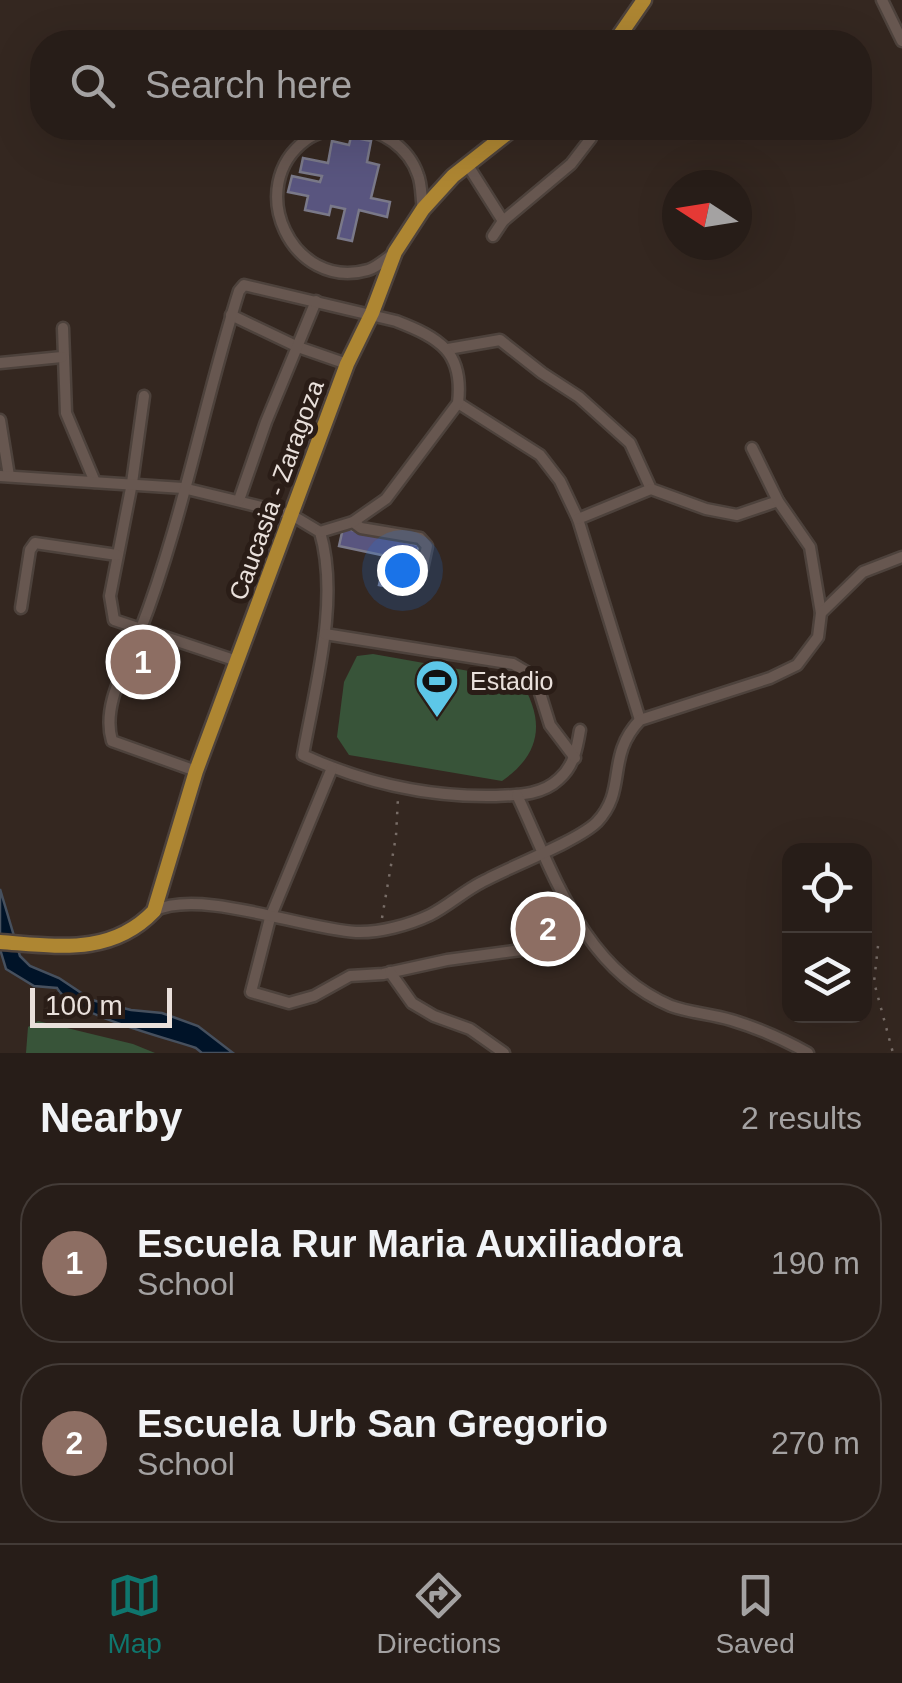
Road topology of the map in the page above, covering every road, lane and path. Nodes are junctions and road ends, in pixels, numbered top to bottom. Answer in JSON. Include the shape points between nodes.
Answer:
{"nodes":[{"id":1,"x":644,"y":0,"type":"edge"},
{"id":2,"x":882,"y":0,"type":"edge"},
{"id":3,"x":623,"y":30,"type":"edge"},
{"id":4,"x":902,"y":41,"type":"edge"},
{"id":5,"x":306,"y":140,"type":"edge"},
{"id":6,"x":390,"y":140,"type":"edge"},
{"id":7,"x":498,"y":140,"type":"edge"},
{"id":8,"x":590,"y":140,"type":"edge"},
{"id":9,"x":467,"y":164,"type":"junction"},
{"id":10,"x":422,"y":208,"type":"junction"},
{"id":11,"x":503,"y":221,"type":"junction"},
{"id":12,"x":492,"y":236,"type":"dead end"},
{"id":13,"x":395,"y":252,"type":"junction"},
{"id":14,"x":316,"y":301,"type":"junction"},
{"id":15,"x":372,"y":313,"type":"junction"},
{"id":16,"x":231,"y":314,"type":"junction"},
{"id":17,"x":62,"y":328,"type":"dead end"},
{"id":18,"x":298,"y":347,"type":"junction"},
{"id":19,"x":448,"y":348,"type":"junction"},
{"id":20,"x":62,"y":358,"type":"junction"},
{"id":21,"x":0,"y":362,"type":"edge"},
{"id":22,"x":347,"y":364,"type":"junction"},
{"id":23,"x":144,"y":396,"type":"dead end"},
{"id":24,"x":458,"y":403,"type":"junction"},
{"id":25,"x":0,"y":420,"type":"edge"},
{"id":26,"x":752,"y":448,"type":"dead end"},
{"id":27,"x":4,"y":476,"type":"edge"},
{"id":28,"x":95,"y":482,"type":"junction"},
{"id":29,"x":132,"y":483,"type":"junction"},
{"id":30,"x":183,"y":488,"type":"junction"},
{"id":31,"x":650,"y":489,"type":"junction"},
{"id":32,"x":239,"y":500,"type":"junction"},
{"id":33,"x":778,"y":501,"type":"junction"},
{"id":34,"x":290,"y":514,"type":"junction"},
{"id":35,"x":578,"y":519,"type":"junction"},
{"id":36,"x":353,"y":522,"type":"junction"},
{"id":37,"x":320,"y":532,"type":"junction"},
{"id":38,"x":117,"y":554,"type":"junction"},
{"id":39,"x":902,"y":556,"type":"edge"},
{"id":40,"x":422,"y":569,"type":"dead end"},
{"id":41,"x":21,"y":608,"type":"dead end"},
{"id":42,"x":821,"y":614,"type":"junction"},
{"id":43,"x":141,"y":630,"type":"junction"},
{"id":44,"x":325,"y":634,"type":"junction"},
{"id":45,"x":237,"y":662,"type":"junction"},
{"id":46,"x":640,"y":720,"type":"junction"},
{"id":47,"x":580,"y":730,"type":"dead end"},
{"id":48,"x":575,"y":758,"type":"junction"},
{"id":49,"x":332,"y":768,"type":"junction"},
{"id":50,"x":196,"y":771,"type":"junction"},
{"id":51,"x":399,"y":788,"type":"junction"},
{"id":52,"x":516,"y":795,"type":"junction"},
{"id":53,"x":543,"y":851,"type":"junction"},
{"id":54,"x":154,"y":911,"type":"junction"},
{"id":55,"x":270,"y":918,"type":"junction"},
{"id":56,"x":580,"y":925,"type":"junction"},
{"id":57,"x":380,"y":930,"type":"junction"},
{"id":58,"x":0,"y":942,"type":"edge"},
{"id":59,"x":878,"y":946,"type":"dead end"},
{"id":60,"x":390,"y":972,"type":"junction"},
{"id":61,"x":504,"y":1053,"type":"edge"},
{"id":62,"x":808,"y":1053,"type":"edge"},
{"id":63,"x":893,"y":1053,"type":"edge"}],
"edges":[{"from":1,"to":3,"type":"main road"},
{"from":2,"to":4,"type":"street"},
{"from":5,"to":13,"type":"street","via":[[284,165],[276,198],[283,232],[304,258],[335,272],[369,270]]},
{"from":6,"to":10,"type":"street","via":[[418,174]]},
{"from":7,"to":9,"type":"main road","name":"Caucasia - Zaragoza"},
{"from":8,"to":11,"type":"street","via":[[572,164]]},
{"from":9,"to":10,"type":"main road","name":"Caucasia - Zaragoza"},
{"from":9,"to":11,"type":"street"},
{"from":10,"to":13,"type":"main road","name":"Caucasia - Zaragoza"},
{"from":11,"to":12,"type":"street"},
{"from":13,"to":15,"type":"main road","name":"Caucasia - Zaragoza"},
{"from":14,"to":15,"type":"street"},
{"from":14,"to":16,"type":"street","via":[[244,285]]},
{"from":14,"to":18,"type":"street"},
{"from":15,"to":19,"type":"street"},
{"from":15,"to":22,"type":"main road","name":"Caucasia - Zaragoza"},
{"from":16,"to":18,"type":"street"},
{"from":16,"to":30,"type":"street"},
{"from":17,"to":20,"type":"street"},
{"from":18,"to":22,"type":"street"},
{"from":18,"to":32,"type":"street"},
{"from":19,"to":24,"type":"street","via":[[457,366]]},
{"from":19,"to":31,"type":"street","via":[[500,340],[630,444]]},
{"from":20,"to":21,"type":"street"},
{"from":20,"to":28,"type":"street","via":[[66,412]]},
{"from":22,"to":34,"type":"main road","name":"Caucasia - Zaragoza"},
{"from":23,"to":29,"type":"street"},
{"from":24,"to":35,"type":"street","via":[[540,455]]},
{"from":24,"to":36,"type":"street","via":[[386,498]]},
{"from":25,"to":27,"type":"street"},
{"from":26,"to":33,"type":"street"},
{"from":27,"to":28,"type":"street"},
{"from":28,"to":29,"type":"street"},
{"from":29,"to":30,"type":"street"},
{"from":29,"to":38,"type":"street"},
{"from":30,"to":32,"type":"street"},
{"from":30,"to":43,"type":"street"},
{"from":31,"to":33,"type":"street","via":[[737,515]]},
{"from":31,"to":35,"type":"street"},
{"from":32,"to":34,"type":"street"},
{"from":33,"to":42,"type":"street","via":[[810,547]]},
{"from":34,"to":37,"type":"street"},
{"from":34,"to":45,"type":"main road","name":"Caucasia - Zaragoza"},
{"from":35,"to":46,"type":"street"},
{"from":36,"to":37,"type":"street"},
{"from":36,"to":40,"type":"street","via":[[420,538],[427,546]]},
{"from":37,"to":44,"type":"street","via":[[327,554]]},
{"from":38,"to":41,"type":"street","via":[[35,543]]},
{"from":38,"to":43,"type":"street","via":[[110,611],[114,620]]},
{"from":39,"to":42,"type":"street","via":[[863,572]]},
{"from":42,"to":46,"type":"street","via":[[818,637],[797,666]]},
{"from":43,"to":45,"type":"street"},
{"from":43,"to":50,"type":"street","via":[[116,687],[112,741]]},
{"from":44,"to":48,"type":"street","via":[[513,664],[534,677],[550,725]]},
{"from":44,"to":49,"type":"street","via":[[303,755]]},
{"from":45,"to":50,"type":"main road","name":"Caucasia - Zaragoza"},
{"from":46,"to":53,"type":"street","via":[[618,756],[608,808],[594,825]]},
{"from":47,"to":48,"type":"street"},
{"from":48,"to":52,"type":"street","via":[[561,778]]},
{"from":49,"to":51,"type":"street"},
{"from":49,"to":55,"type":"street"},
{"from":50,"to":54,"type":"main road","name":"Caucasia - Zaragoza"},
{"from":51,"to":52,"type":"street"},
{"from":51,"to":57,"type":"path"},
{"from":52,"to":53,"type":"street"},
{"from":53,"to":56,"type":"street"},
{"from":53,"to":57,"type":"street","via":[[431,914]]},
{"from":54,"to":55,"type":"street","via":[[202,903]]},
{"from":54,"to":58,"type":"main road","via":[[118,940]]},
{"from":55,"to":57,"type":"street"},
{"from":55,"to":60,"type":"street","via":[[251,992],[289,1003],[350,976]]},
{"from":56,"to":60,"type":"street","via":[[520,950]]},
{"from":56,"to":62,"type":"street","via":[[614,969],[671,1006],[730,1020]]},
{"from":59,"to":63,"type":"path","via":[[874,982]]},
{"from":60,"to":61,"type":"street","via":[[412,1004],[470,1029]]}]}
